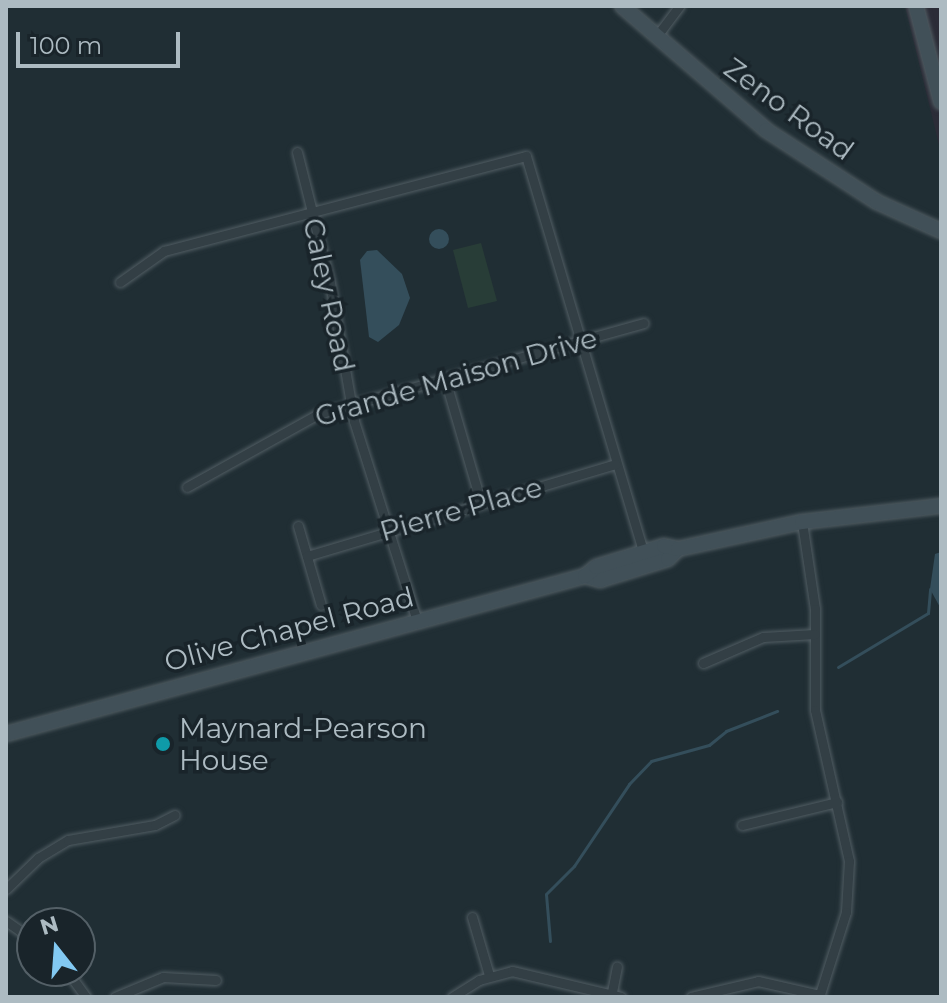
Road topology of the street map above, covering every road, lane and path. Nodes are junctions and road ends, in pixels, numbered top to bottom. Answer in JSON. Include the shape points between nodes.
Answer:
{"nodes":[{"id":1,"x":622,"y":6,"type":"edge"},
{"id":2,"x":679,"y":6,"type":"edge"},
{"id":3,"x":916,"y":6,"type":"edge"},
{"id":4,"x":656,"y":37,"type":"junction"},
{"id":5,"x":941,"y":102,"type":"edge"},
{"id":6,"x":297,"y":152,"type":"dead end"},
{"id":7,"x":312,"y":212,"type":"junction"},
{"id":8,"x":941,"y":231,"type":"edge"},
{"id":9,"x":120,"y":282,"type":"dead end"},
{"id":10,"x":644,"y":323,"type":"dead end"},
{"id":11,"x":581,"y":340,"type":"junction"},
{"id":12,"x":445,"y":379,"type":"junction"},
{"id":13,"x":351,"y":404,"type":"junction"},
{"id":14,"x":616,"y":464,"type":"junction"},
{"id":15,"x":187,"y":487,"type":"dead end"},
{"id":16,"x":481,"y":503,"type":"junction"},
{"id":17,"x":941,"y":506,"type":"edge"},
{"id":18,"x":802,"y":522,"type":"junction"},
{"id":19,"x":298,"y":526,"type":"dead end"},
{"id":20,"x":391,"y":530,"type":"junction"},
{"id":21,"x":678,"y":549,"type":"junction"},
{"id":22,"x":643,"y":552,"type":"junction"},
{"id":23,"x":307,"y":556,"type":"junction"},
{"id":24,"x":585,"y":576,"type":"junction"},
{"id":25,"x":321,"y":605,"type":"dead end"},
{"id":26,"x":417,"y":621,"type":"junction"},
{"id":27,"x":815,"y":634,"type":"junction"},
{"id":28,"x":703,"y":663,"type":"dead end"},
{"id":29,"x":6,"y":734,"type":"edge"},
{"id":30,"x":837,"y":802,"type":"junction"},
{"id":31,"x":175,"y":815,"type":"dead end"},
{"id":32,"x":742,"y":825,"type":"dead end"},
{"id":33,"x":6,"y":889,"type":"edge"},
{"id":34,"x":472,"y":917,"type":"dead end"},
{"id":35,"x":617,"y":967,"type":"dead end"},
{"id":36,"x":489,"y":975,"type":"junction"},
{"id":37,"x":216,"y":980,"type":"dead end"},
{"id":38,"x":615,"y":996,"type":"edge"},
{"id":39,"x":820,"y":996,"type":"edge"},
{"id":40,"x":115,"y":997,"type":"edge"},
{"id":41,"x":452,"y":997,"type":"edge"},
{"id":42,"x":691,"y":997,"type":"edge"}],
"edges":[{"from":1,"to":4,"type":"main road","name":"Zeno Road"},
{"from":2,"to":4,"type":"street"},
{"from":3,"to":5,"type":"main road"},
{"from":4,"to":8,"type":"main road","name":"Zeno Road","via":[[766,130],[877,202]]},
{"from":6,"to":7,"type":"street","name":"Caley Road"},
{"from":7,"to":9,"type":"street","via":[[164,251]]},
{"from":7,"to":11,"type":"street","via":[[526,156]]},
{"from":7,"to":13,"type":"street","name":"Caley Road"},
{"from":10,"to":11,"type":"street","name":"Grande Maison Drive"},
{"from":11,"to":12,"type":"street","name":"Grande Maison Drive"},
{"from":11,"to":14,"type":"street"},
{"from":12,"to":13,"type":"street","name":"Grande Maison Drive"},
{"from":12,"to":16,"type":"street"},
{"from":13,"to":15,"type":"street","name":"Grande Maison Drive","via":[[302,421]]},
{"from":13,"to":20,"type":"street","name":"Caley Road"},
{"from":14,"to":16,"type":"street","name":"Pierre Place"},
{"from":14,"to":22,"type":"street"},
{"from":16,"to":20,"type":"street","name":"Pierre Place"},
{"from":17,"to":18,"type":"main road","name":"Olive Chapel Road"},
{"from":18,"to":21,"type":"main road","name":"Olive Chapel Road"},
{"from":18,"to":27,"type":"street"},
{"from":19,"to":23,"type":"street"},
{"from":20,"to":23,"type":"street","name":"Pierre Place"},
{"from":20,"to":26,"type":"street","name":"Caley Road"},
{"from":21,"to":22,"type":"main road","name":"Olive Chapel Road","via":[[664,546]]},
{"from":21,"to":24,"type":"main road","name":"Olive Chapel Road","via":[[668,559],[600,580]]},
{"from":22,"to":24,"type":"main road","name":"Olive Chapel Road","via":[[596,567]]},
{"from":23,"to":25,"type":"street"},
{"from":24,"to":26,"type":"main road","name":"Olive Chapel Road"},
{"from":26,"to":29,"type":"main road","name":"Olive Chapel Road"},
{"from":27,"to":28,"type":"street","via":[[763,637]]},
{"from":27,"to":30,"type":"street","via":[[815,710]]},
{"from":30,"to":32,"type":"street"},
{"from":30,"to":39,"type":"street","via":[[847,842],[849,889]]},
{"from":31,"to":33,"type":"street","via":[[155,825],[68,840],[38,858]]},
{"from":34,"to":36,"type":"street"},
{"from":35,"to":38,"type":"street"},
{"from":36,"to":38,"type":"street","via":[[527,972]]},
{"from":36,"to":41,"type":"street"},
{"from":37,"to":40,"type":"street","via":[[163,977]]},
{"from":39,"to":42,"type":"street","via":[[758,981]]}]}
